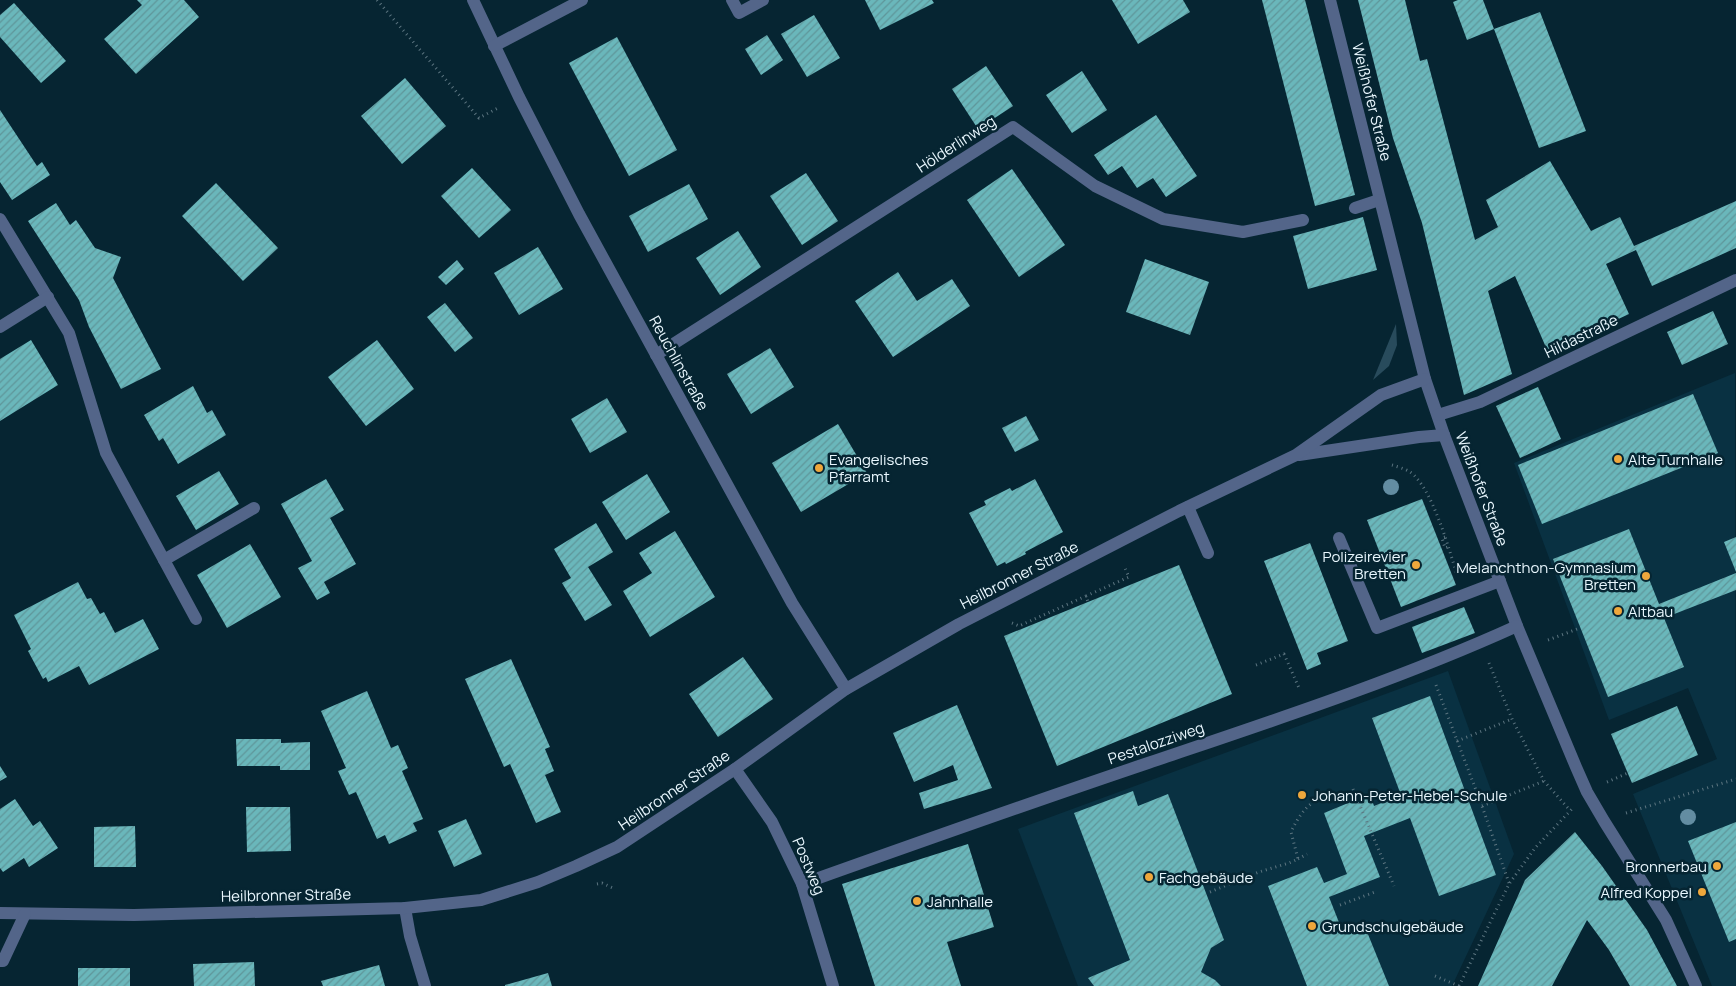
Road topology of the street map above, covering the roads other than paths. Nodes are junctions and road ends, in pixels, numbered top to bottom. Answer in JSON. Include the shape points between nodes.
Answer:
{"nodes":[{"id":1,"x":473,"y":0,"type":"edge"},
{"id":2,"x":582,"y":0,"type":"edge"},
{"id":3,"x":732,"y":0,"type":"edge"},
{"id":4,"x":763,"y":0,"type":"edge"},
{"id":5,"x":1330,"y":0,"type":"edge"},
{"id":6,"x":494,"y":46,"type":"junction"},
{"id":7,"x":1379,"y":200,"type":"junction"},
{"id":8,"x":1355,"y":208,"type":"dead end"},
{"id":9,"x":0,"y":219,"type":"edge"},
{"id":10,"x":1303,"y":220,"type":"dead end"},
{"id":11,"x":1736,"y":280,"type":"edge"},
{"id":12,"x":48,"y":297,"type":"junction"},
{"id":13,"x":0,"y":327,"type":"edge"},
{"id":14,"x":656,"y":355,"type":"junction"},
{"id":15,"x":1425,"y":378,"type":"junction"},
{"id":16,"x":1438,"y":415,"type":"junction"},
{"id":17,"x":1444,"y":435,"type":"junction"},
{"id":18,"x":1296,"y":455,"type":"junction"},
{"id":19,"x":1188,"y":507,"type":"junction"},
{"id":20,"x":254,"y":508,"type":"dead end"},
{"id":21,"x":1339,"y":538,"type":"dead end"},
{"id":22,"x":1208,"y":553,"type":"dead end"},
{"id":23,"x":164,"y":560,"type":"junction"},
{"id":24,"x":1500,"y":581,"type":"junction"},
{"id":25,"x":196,"y":619,"type":"dead end"},
{"id":26,"x":1517,"y":626,"type":"junction"},
{"id":27,"x":846,"y":689,"type":"junction"},
{"id":28,"x":735,"y":769,"type":"junction"},
{"id":29,"x":802,"y":884,"type":"junction"},
{"id":30,"x":405,"y":908,"type":"junction"},
{"id":31,"x":0,"y":913,"type":"edge"},
{"id":32,"x":25,"y":914,"type":"junction"},
{"id":33,"x":0,"y":961,"type":"edge"},
{"id":34,"x":425,"y":986,"type":"edge"},
{"id":35,"x":833,"y":986,"type":"edge"},
{"id":36,"x":1696,"y":986,"type":"edge"}],
"edges":[{"from":1,"to":6,"type":"street","name":"Reuchlinstraße"},
{"from":2,"to":6,"type":"street"},
{"from":3,"to":4,"type":"street","via":[[739,13]]},
{"from":5,"to":7,"type":"street","name":"Weißhofer Straße"},
{"from":6,"to":14,"type":"street","name":"Reuchlinstraße","via":[[579,214]]},
{"from":7,"to":8,"type":"street"},
{"from":7,"to":15,"type":"street","name":"Weißhofer Straße"},
{"from":9,"to":12,"type":"street"},
{"from":10,"to":14,"type":"street","name":"Hölderlinweg","via":[[1243,232],[1163,220],[1095,186],[1012,127]]},
{"from":11,"to":16,"type":"street","name":"Hildastraße","via":[[1480,402]]},
{"from":12,"to":13,"type":"street"},
{"from":12,"to":23,"type":"street","via":[[69,333],[106,453]]},
{"from":14,"to":27,"type":"street","name":"Reuchlinstraße","via":[[792,603]]},
{"from":15,"to":16,"type":"street","name":"Weißhofer Straße"},
{"from":15,"to":18,"type":"street","name":"Heilbronner Straße","via":[[1381,395]]},
{"from":16,"to":17,"type":"street","name":"Weißhofer Straße"},
{"from":17,"to":18,"type":"street","name":"Heilbronner Straße"},
{"from":17,"to":24,"type":"street","name":"Weißhofer Straße"},
{"from":18,"to":19,"type":"street","name":"Heilbronner Straße"},
{"from":19,"to":22,"type":"street"},
{"from":19,"to":27,"type":"street","name":"Heilbronner Straße","via":[[959,624]]},
{"from":20,"to":23,"type":"street"},
{"from":21,"to":24,"type":"street","via":[[1377,628]]},
{"from":23,"to":25,"type":"street"},
{"from":24,"to":26,"type":"street","name":"Weißhofer Straße"},
{"from":26,"to":29,"type":"street","name":"Pestalozziweg","via":[[1481,643],[1308,709]]},
{"from":26,"to":36,"type":"street","name":"Weißhofer Straße","via":[[1587,792],[1666,920]]},
{"from":27,"to":28,"type":"street","name":"Heilbronner Straße"},
{"from":28,"to":29,"type":"street","name":"Postweg","via":[[772,822]]},
{"from":28,"to":30,"type":"street","name":"Heilbronner Straße","via":[[618,847],[576,866],[481,900]]},
{"from":29,"to":35,"type":"street","name":"Postweg"},
{"from":30,"to":32,"type":"street","name":"Heilbronner Straße","via":[[134,915]]},
{"from":30,"to":34,"type":"street"},
{"from":31,"to":32,"type":"street","name":"Heilbronner Straße"},
{"from":32,"to":33,"type":"street"}]}
